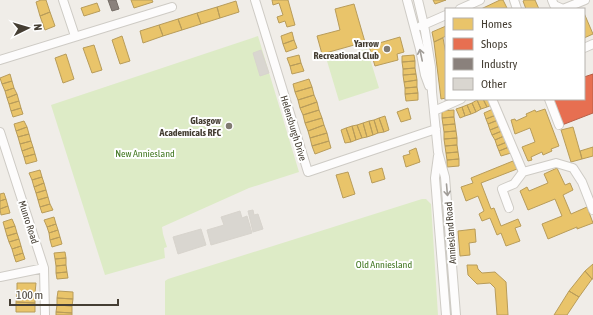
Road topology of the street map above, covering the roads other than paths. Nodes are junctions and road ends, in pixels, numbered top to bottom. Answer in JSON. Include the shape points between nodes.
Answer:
{"nodes":[{"id":1,"x":63,"y":0,"type":"edge"},
{"id":2,"x":255,"y":0,"type":"edge"},
{"id":3,"x":407,"y":0,"type":"edge"},
{"id":4,"x":418,"y":0,"type":"edge"},
{"id":5,"x":480,"y":0,"type":"edge"},
{"id":6,"x":552,"y":0,"type":"edge"},
{"id":7,"x":585,"y":0,"type":"edge"},
{"id":8,"x":172,"y":7,"type":"dead end"},
{"id":9,"x":462,"y":8,"type":"edge"},
{"id":10,"x":561,"y":8,"type":"edge"},
{"id":11,"x":565,"y":8,"type":"edge"},
{"id":12,"x":445,"y":15,"type":"edge"},
{"id":13,"x":424,"y":25,"type":"junction"},
{"id":14,"x":414,"y":28,"type":"junction"},
{"id":15,"x":75,"y":36,"type":"junction"},
{"id":16,"x":0,"y":60,"type":"edge"},
{"id":17,"x":432,"y":92,"type":"junction"},
{"id":18,"x":459,"y":100,"type":"edge"},
{"id":19,"x":492,"y":100,"type":"edge"},
{"id":20,"x":549,"y":100,"type":"edge"},
{"id":21,"x":434,"y":111,"type":"junction"},
{"id":22,"x":559,"y":125,"type":"dead end"},
{"id":23,"x":436,"y":129,"type":"junction"},
{"id":24,"x":0,"y":132,"type":"edge"},
{"id":25,"x":438,"y":152,"type":"junction"},
{"id":26,"x":4,"y":160,"type":"edge"},
{"id":27,"x":523,"y":172,"type":"junction"},
{"id":28,"x":509,"y":208,"type":"dead end"},
{"id":29,"x":593,"y":210,"type":"edge"},
{"id":30,"x":44,"y":268,"type":"junction"},
{"id":31,"x":0,"y":277,"type":"edge"},
{"id":32,"x":45,"y":315,"type":"edge"},
{"id":33,"x":446,"y":315,"type":"edge"},
{"id":34,"x":456,"y":315,"type":"edge"}],
"edges":[{"from":1,"to":15,"type":"street"},
{"from":2,"to":23,"type":"street","name":"Helensburgh Drive","via":[[308,172]]},
{"from":3,"to":14,"type":"street","name":"Anniesland Road"},
{"from":4,"to":13,"type":"street","name":"Anniesland Road"},
{"from":5,"to":9,"type":"street"},
{"from":6,"to":10,"type":"street","via":[[554,5]]},
{"from":7,"to":11,"type":"street"},
{"from":8,"to":15,"type":"street"},
{"from":12,"to":13,"type":"street"},
{"from":13,"to":14,"type":"street"},
{"from":13,"to":17,"type":"street","name":"Anniesland Road"},
{"from":17,"to":14,"type":"street","name":"Anniesland Road","one_way":true,"via":[[425,75]]},
{"from":15,"to":16,"type":"street"},
{"from":17,"to":21,"type":"street","name":"Anniesland Road"},
{"from":18,"to":21,"type":"street"},
{"from":19,"to":27,"type":"street"},
{"from":20,"to":22,"type":"street"},
{"from":21,"to":23,"type":"street","name":"Anniesland Road"},
{"from":23,"to":25,"type":"street","name":"Anniesland Road"},
{"from":24,"to":26,"type":"street","name":"Munro Road"},
{"from":25,"to":33,"type":"street","name":"Anniesland Road","via":[[435,178]]},
{"from":25,"to":34,"type":"street","name":"Anniesland Road","one_way":true,"via":[[446,177]]},
{"from":26,"to":30,"type":"street","name":"Munro Road"},
{"from":27,"to":28,"type":"street","via":[[514,184],[502,189]]},
{"from":27,"to":29,"type":"street","via":[[556,163],[573,168],[582,182]]},
{"from":30,"to":31,"type":"street"},
{"from":30,"to":32,"type":"street","name":"Munro Road"}]}
